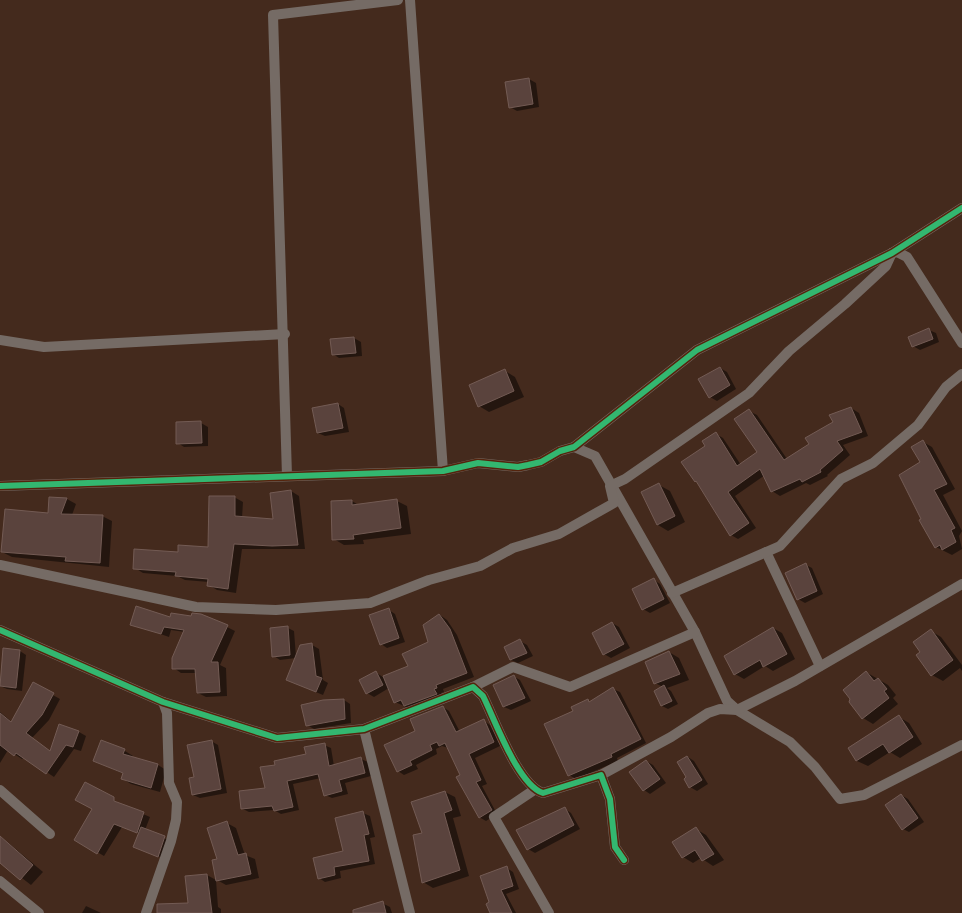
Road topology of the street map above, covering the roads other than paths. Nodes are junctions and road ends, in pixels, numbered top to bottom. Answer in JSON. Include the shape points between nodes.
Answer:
{"nodes":[{"id":1,"x":398,"y":0,"type":"edge"},
{"id":2,"x":410,"y":0,"type":"edge"},
{"id":3,"x":962,"y":208,"type":"edge"},
{"id":4,"x":892,"y":253,"type":"junction"},
{"id":5,"x":284,"y":334,"type":"junction"},
{"id":6,"x":0,"y":340,"type":"edge"},
{"id":7,"x":962,"y":343,"type":"edge"},
{"id":8,"x":962,"y":374,"type":"edge"},
{"id":9,"x":574,"y":446,"type":"junction"},
{"id":10,"x":443,"y":471,"type":"junction"},
{"id":11,"x":287,"y":476,"type":"junction"},
{"id":12,"x":0,"y":486,"type":"edge"},
{"id":13,"x":610,"y":486,"type":"junction"},
{"id":14,"x":766,"y":552,"type":"junction"},
{"id":15,"x":0,"y":565,"type":"edge"},
{"id":16,"x":962,"y":584,"type":"edge"},
{"id":17,"x":672,"y":593,"type":"junction"},
{"id":18,"x":0,"y":630,"type":"edge"},
{"id":19,"x":694,"y":632,"type":"junction"},
{"id":20,"x":820,"y":666,"type":"junction"},
{"id":21,"x":474,"y":686,"type":"junction"},
{"id":22,"x":163,"y":702,"type":"junction"},
{"id":23,"x":737,"y":710,"type":"junction"},
{"id":24,"x":364,"y":729,"type":"junction"},
{"id":25,"x":962,"y":745,"type":"edge"},
{"id":26,"x":601,"y":775,"type":"junction"},
{"id":27,"x":0,"y":790,"type":"edge"},
{"id":28,"x":534,"y":790,"type":"junction"},
{"id":29,"x":50,"y":834,"type":"dead end"},
{"id":30,"x":624,"y":860,"type":"dead end"},
{"id":31,"x":0,"y":881,"type":"edge"},
{"id":32,"x":39,"y":913,"type":"edge"},
{"id":33,"x":146,"y":913,"type":"edge"},
{"id":34,"x":410,"y":913,"type":"edge"},
{"id":35,"x":549,"y":913,"type":"edge"}],
"edges":[{"from":1,"to":5,"type":"street","via":[[273,14]]},
{"from":2,"to":10,"type":"street"},
{"from":3,"to":4,"type":"street"},
{"from":4,"to":7,"type":"street","via":[[907,257]]},
{"from":4,"to":9,"type":"street","via":[[697,350]]},
{"from":4,"to":13,"type":"street","via":[[886,266],[789,352],[749,393],[625,479]]},
{"from":5,"to":6,"type":"street","via":[[44,347]]},
{"from":5,"to":11,"type":"street"},
{"from":8,"to":14,"type":"street","via":[[946,387],[918,425],[873,463],[841,479],[780,546]]},
{"from":9,"to":10,"type":"street","via":[[541,462],[518,467],[478,463]]},
{"from":9,"to":13,"type":"street","via":[[595,456]]},
{"from":10,"to":11,"type":"street"},
{"from":11,"to":12,"type":"street"},
{"from":13,"to":15,"type":"street","via":[[614,503],[559,534],[513,548],[480,566],[429,580],[370,604],[276,610],[196,607]]},
{"from":13,"to":17,"type":"street"},
{"from":14,"to":17,"type":"street"},
{"from":14,"to":20,"type":"street"},
{"from":16,"to":20,"type":"street"},
{"from":17,"to":19,"type":"street"},
{"from":18,"to":22,"type":"street"},
{"from":19,"to":21,"type":"street","via":[[570,687],[513,667]]},
{"from":19,"to":23,"type":"street","via":[[727,701]]},
{"from":20,"to":23,"type":"street"},
{"from":21,"to":24,"type":"street"},
{"from":21,"to":28,"type":"street","via":[[483,696],[523,777]]},
{"from":22,"to":24,"type":"street","via":[[277,738]]},
{"from":22,"to":33,"type":"street","via":[[167,713],[169,783],[177,802],[171,841]]},
{"from":23,"to":25,"type":"street","via":[[790,742],[840,799],[864,795]]},
{"from":23,"to":26,"type":"street","via":[[720,708],[708,713]]},
{"from":24,"to":34,"type":"street"},
{"from":26,"to":28,"type":"street","via":[[543,793]]},
{"from":26,"to":30,"type":"street","via":[[610,799],[615,847]]},
{"from":27,"to":29,"type":"street"},
{"from":28,"to":35,"type":"street","via":[[494,816]]},
{"from":31,"to":32,"type":"street"}]}
